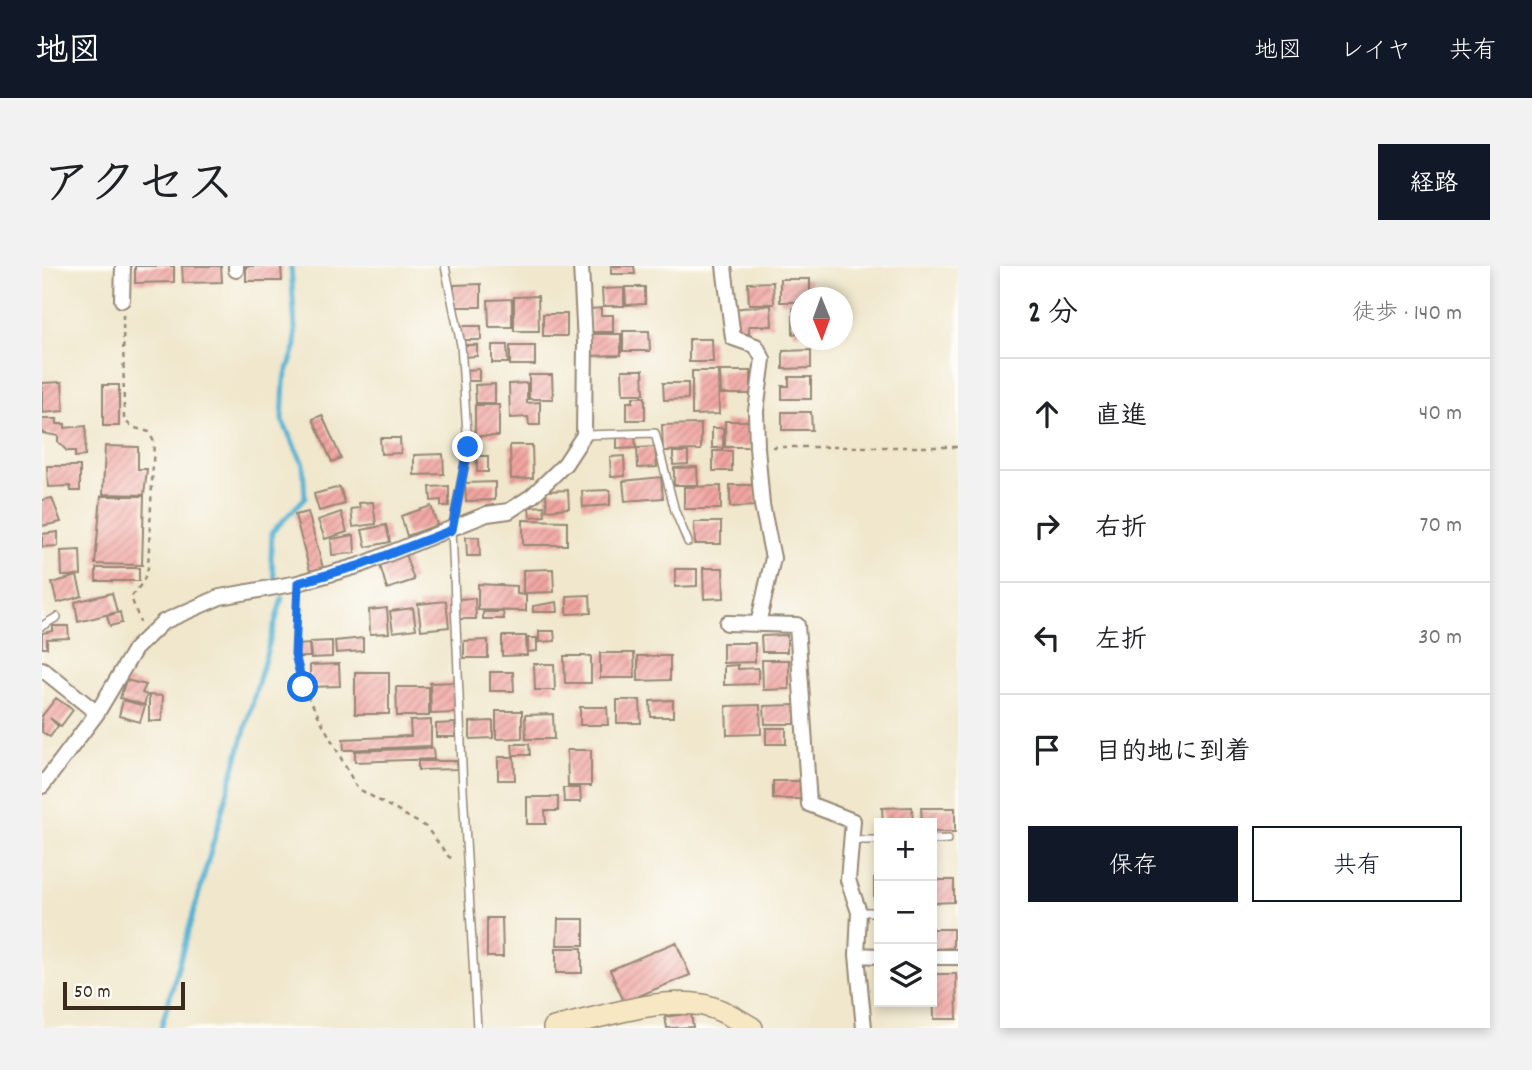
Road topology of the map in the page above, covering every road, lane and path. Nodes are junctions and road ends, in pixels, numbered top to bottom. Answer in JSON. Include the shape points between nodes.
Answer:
{"nodes":[{"id":1,"x":123,"y":266,"type":"edge"},
{"id":2,"x":445,"y":266,"type":"edge"},
{"id":3,"x":581,"y":266,"type":"edge"},
{"id":4,"x":724,"y":266,"type":"edge"},
{"id":5,"x":122,"y":300,"type":"joint"},
{"id":6,"x":583,"y":435,"type":"junction"},
{"id":7,"x":757,"y":447,"type":"junction"},
{"id":8,"x":958,"y":447,"type":"edge"},
{"id":9,"x":452,"y":530,"type":"junction"},
{"id":10,"x":688,"y":542,"type":"dead end"},
{"id":11,"x":298,"y":583,"type":"junction"},
{"id":12,"x":57,"y":617,"type":"dead end"},
{"id":13,"x":727,"y":623,"type":"dead end"},
{"id":14,"x":758,"y":624,"type":"junction"},
{"id":15,"x":42,"y":626,"type":"edge"},
{"id":16,"x":148,"y":633,"type":"junction"},
{"id":17,"x":42,"y":669,"type":"edge"},
{"id":18,"x":97,"y":713,"type":"junction"},
{"id":19,"x":42,"y":786,"type":"edge"},
{"id":20,"x":937,"y":839,"type":"edge"},
{"id":21,"x":947,"y":839,"type":"dead end"},
{"id":22,"x":851,"y":840,"type":"junction"},
{"id":23,"x":874,"y":840,"type":"edge"},
{"id":24,"x":467,"y":862,"type":"junction"},
{"id":25,"x":859,"y":912,"type":"junction"},
{"id":26,"x":874,"y":912,"type":"edge"},
{"id":27,"x":857,"y":955,"type":"junction"},
{"id":28,"x":874,"y":956,"type":"edge"},
{"id":29,"x":937,"y":957,"type":"edge"},
{"id":30,"x":958,"y":957,"type":"edge"},
{"id":31,"x":477,"y":1028,"type":"edge"},
{"id":32,"x":554,"y":1028,"type":"edge"},
{"id":33,"x":752,"y":1028,"type":"edge"},
{"id":34,"x":863,"y":1028,"type":"edge"}],
"edges":[{"from":1,"to":5,"type":"street"},
{"from":2,"to":9,"type":"lane","via":[[461,345],[468,447]]},
{"from":3,"to":6,"type":"street"},
{"from":4,"to":7,"type":"street","via":[[733,338],[756,346],[763,359]]},
{"from":5,"to":16,"type":"path","via":[[124,420],[149,432],[153,442],[148,568],[131,597],[136,618]]},
{"from":6,"to":9,"type":"street","via":[[565,464],[533,496],[509,512],[487,514]]},
{"from":6,"to":10,"type":"lane","via":[[655,433]]},
{"from":7,"to":8,"type":"path"},
{"from":7,"to":14,"type":"street","via":[[773,558]]},
{"from":9,"to":11,"type":"street"},
{"from":9,"to":24,"type":"lane"},
{"from":11,"to":16,"type":"street","via":[[220,597],[179,613]]},
{"from":11,"to":24,"type":"path","via":[[295,654],[303,687],[357,788],[425,827],[449,857]]},
{"from":12,"to":15,"type":"lane"},
{"from":13,"to":14,"type":"street"},
{"from":14,"to":22,"type":"street","via":[[797,625],[809,804],[853,821]]},
{"from":16,"to":18,"type":"street"},
{"from":17,"to":18,"type":"street"},
{"from":18,"to":19,"type":"street"},
{"from":20,"to":21,"type":"lane"},
{"from":22,"to":23,"type":"lane"},
{"from":22,"to":25,"type":"street","via":[[848,880]]},
{"from":24,"to":31,"type":"lane"},
{"from":25,"to":26,"type":"lane"},
{"from":25,"to":27,"type":"street"},
{"from":27,"to":28,"type":"street"},
{"from":27,"to":34,"type":"street"},
{"from":29,"to":30,"type":"street"},
{"from":32,"to":33,"type":"street","via":[[671,1005],[703,1006],[730,1014]]}]}
